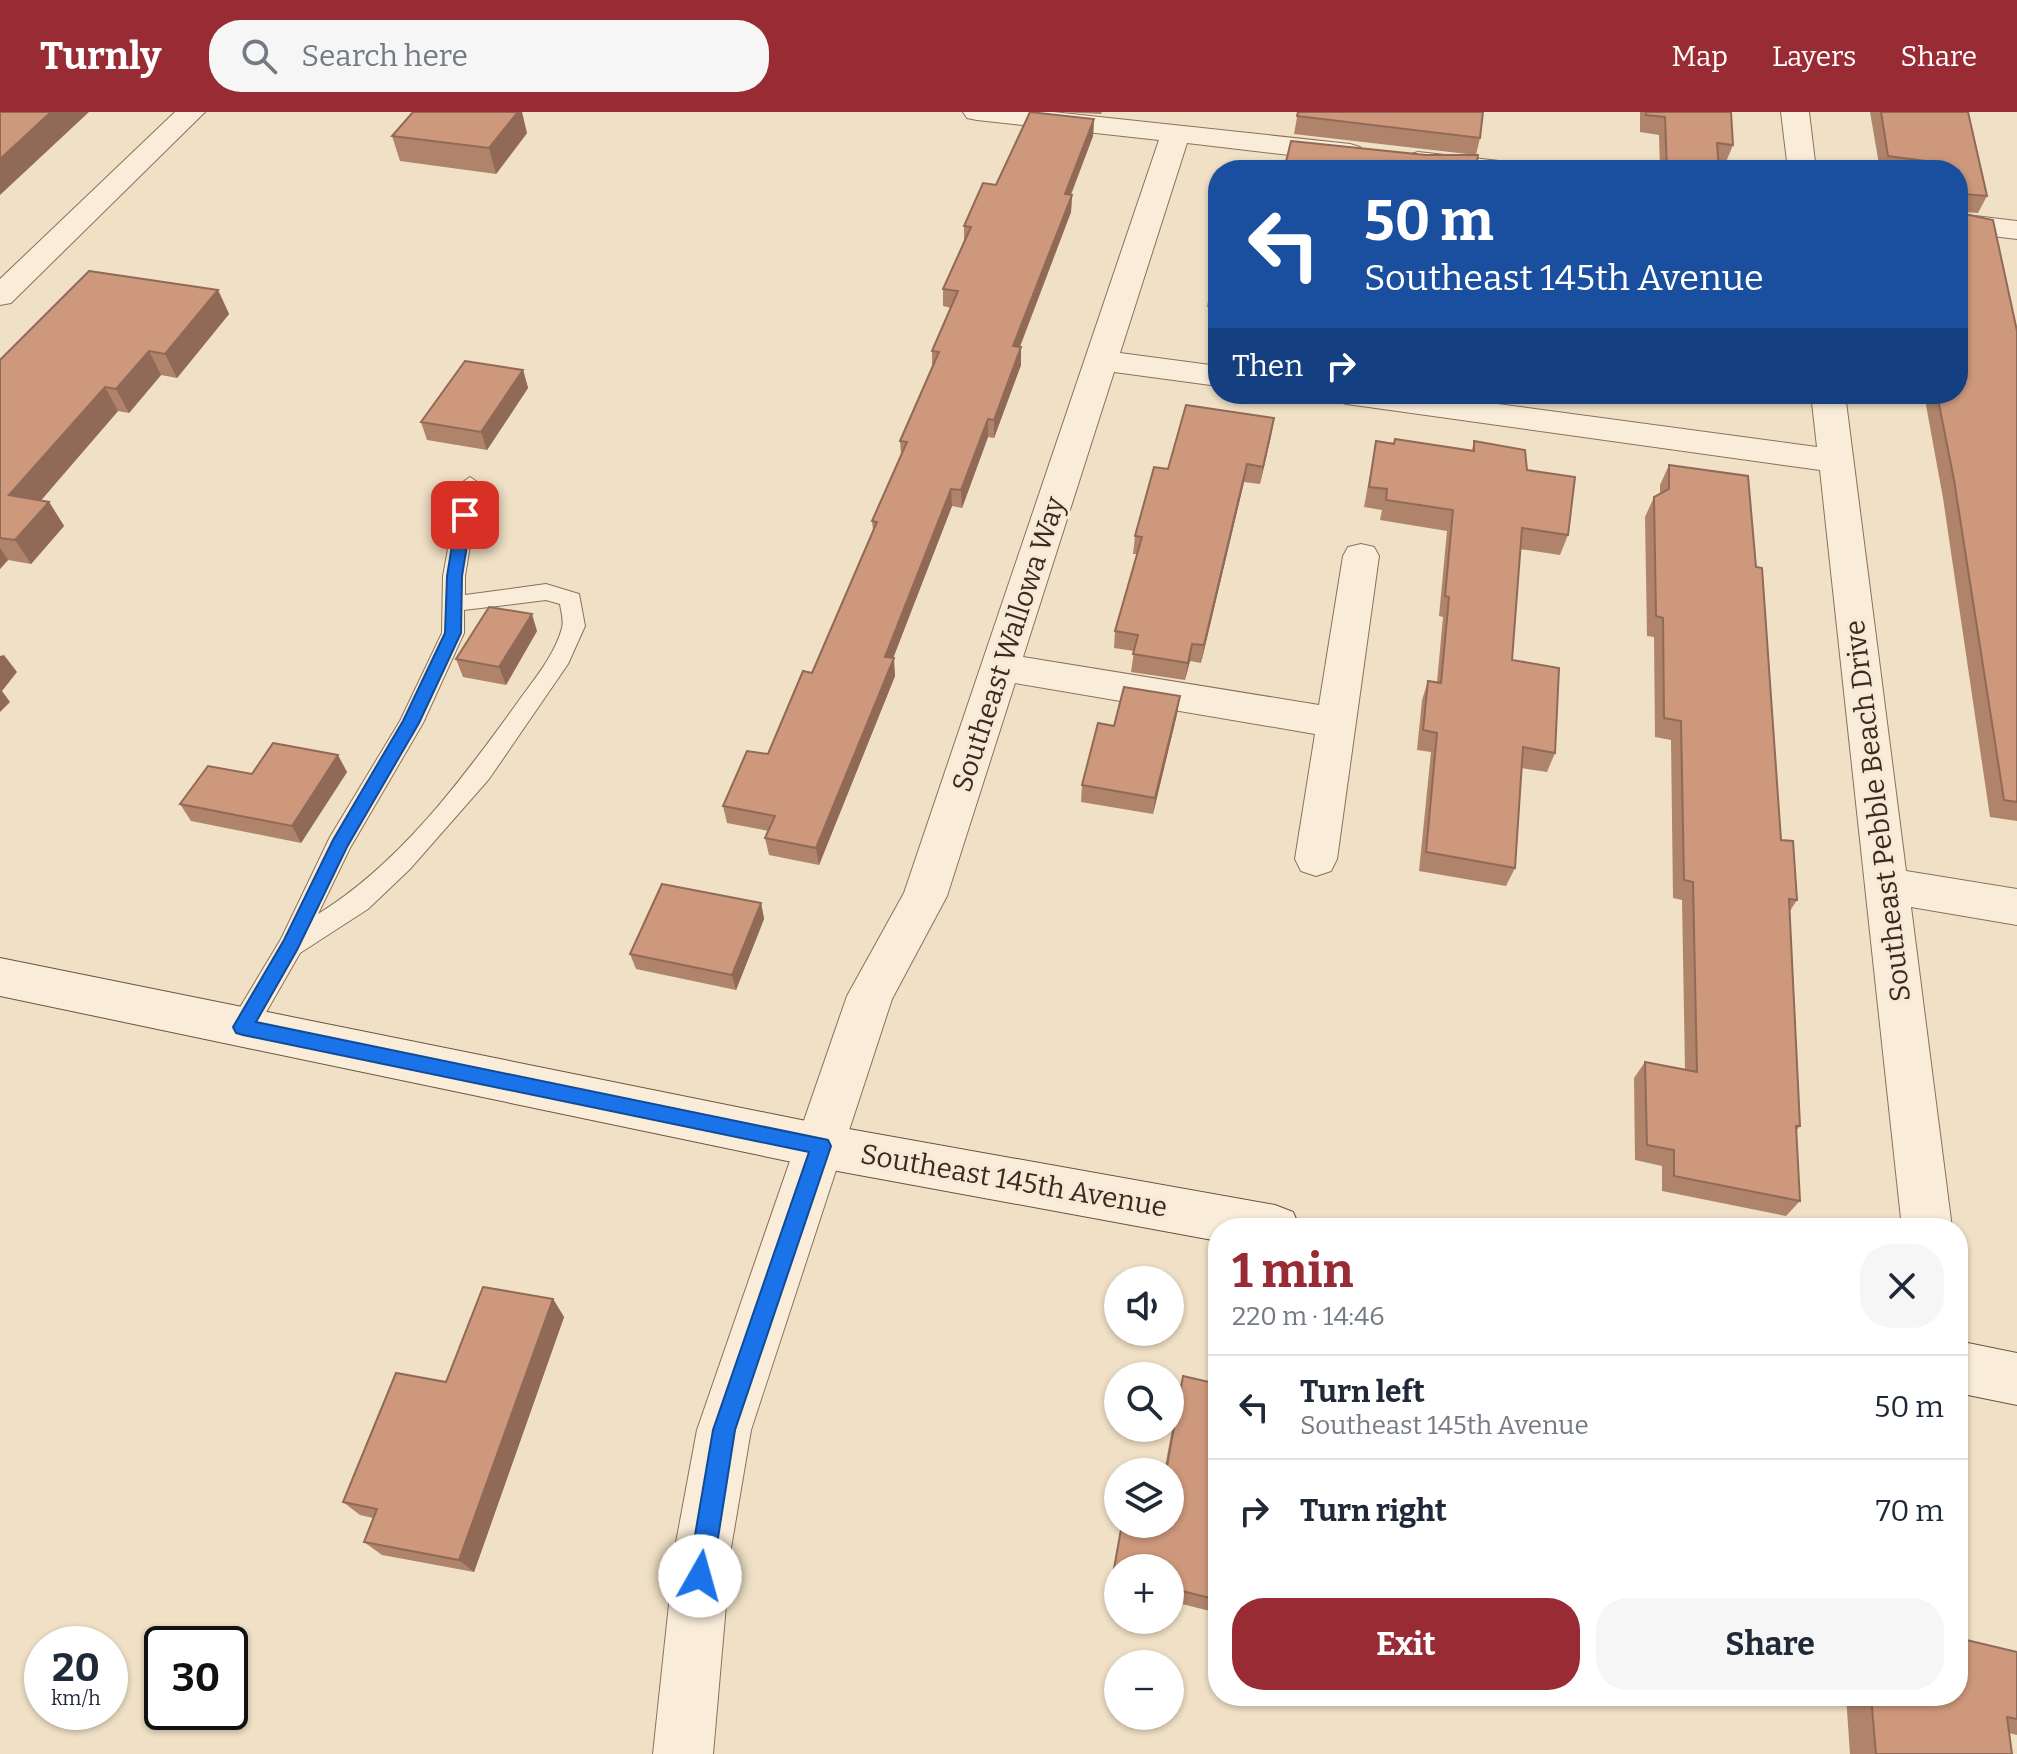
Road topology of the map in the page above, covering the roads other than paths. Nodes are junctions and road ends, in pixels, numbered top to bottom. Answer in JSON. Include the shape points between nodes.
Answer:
{"nodes":[{"id":1,"x":191,"y":112,"type":"edge"},
{"id":2,"x":977,"y":112,"type":"edge"},
{"id":3,"x":1795,"y":112,"type":"edge"},
{"id":4,"x":1176,"y":133,"type":"junction"},
{"id":5,"x":1411,"y":160,"type":"edge"},
{"id":6,"x":1801,"y":160,"type":"edge"},
{"id":7,"x":1968,"y":224,"type":"edge"},
{"id":8,"x":2017,"y":230,"type":"edge"},
{"id":9,"x":0,"y":296,"type":"edge"},
{"id":10,"x":1101,"y":360,"type":"junction"},
{"id":11,"x":1208,"y":375,"type":"edge"},
{"id":12,"x":1420,"y":404,"type":"edge"},
{"id":13,"x":1829,"y":404,"type":"edge"},
{"id":14,"x":1836,"y":461,"type":"junction"},
{"id":15,"x":470,"y":484,"type":"dead end"},
{"id":16,"x":1361,"y":556,"type":"dead end"},
{"id":17,"x":454,"y":604,"type":"junction"},
{"id":18,"x":1001,"y":667,"type":"junction"},
{"id":19,"x":1336,"y":723,"type":"junction"},
{"id":20,"x":1316,"y":859,"type":"dead end"},
{"id":21,"x":1885,"y":885,"type":"junction"},
{"id":22,"x":2017,"y":907,"type":"edge"},
{"id":23,"x":291,"y":945,"type":"junction"},
{"id":24,"x":0,"y":977,"type":"edge"},
{"id":25,"x":243,"y":1027,"type":"junction"},
{"id":26,"x":821,"y":1146,"type":"junction"},
{"id":27,"x":1220,"y":1218,"type":"edge"},
{"id":28,"x":1926,"y":1218,"type":"edge"},
{"id":29,"x":1968,"y":1369,"type":"edge"},
{"id":30,"x":2017,"y":1379,"type":"edge"},
{"id":31,"x":683,"y":1754,"type":"edge"}],
"edges":[{"from":1,"to":9,"type":"street"},
{"from":2,"to":4,"type":"street"},
{"from":3,"to":6,"type":"street"},
{"from":4,"to":5,"type":"street"},
{"from":4,"to":10,"type":"street","name":"Southeast Wallowa Way"},
{"from":7,"to":8,"type":"street"},
{"from":10,"to":11,"type":"street"},
{"from":10,"to":18,"type":"street","name":"Southeast Wallowa Way"},
{"from":12,"to":14,"type":"street"},
{"from":13,"to":14,"type":"street","name":"Southeast Pebble Beach Drive"},
{"from":14,"to":21,"type":"street","name":"Southeast Pebble Beach Drive"},
{"from":15,"to":17,"type":"lane"},
{"from":16,"to":19,"type":"street"},
{"from":17,"to":23,"type":"lane","via":[[453,633],[411,723],[339,844]]},
{"from":17,"to":23,"type":"lane","via":[[546,592],[571,599],[574,626],[557,664],[480,773],[411,851],[359,902]]},
{"from":18,"to":19,"type":"street"},
{"from":18,"to":26,"type":"street","name":"Southeast Wallowa Way","via":[[925,896],[870,996]]},
{"from":19,"to":20,"type":"street"},
{"from":21,"to":22,"type":"street"},
{"from":21,"to":28,"type":"street","name":"Southeast Pebble Beach Drive"},
{"from":23,"to":25,"type":"lane"},
{"from":24,"to":25,"type":"street","name":"Southeast 145th Avenue"},
{"from":25,"to":26,"type":"street","name":"Southeast 145th Avenue"},
{"from":26,"to":27,"type":"street","name":"Southeast 145th Avenue"},
{"from":26,"to":31,"type":"street","name":"Southeast Wallowa Way","via":[[724,1430],[703,1548]]},
{"from":29,"to":30,"type":"street"}]}
